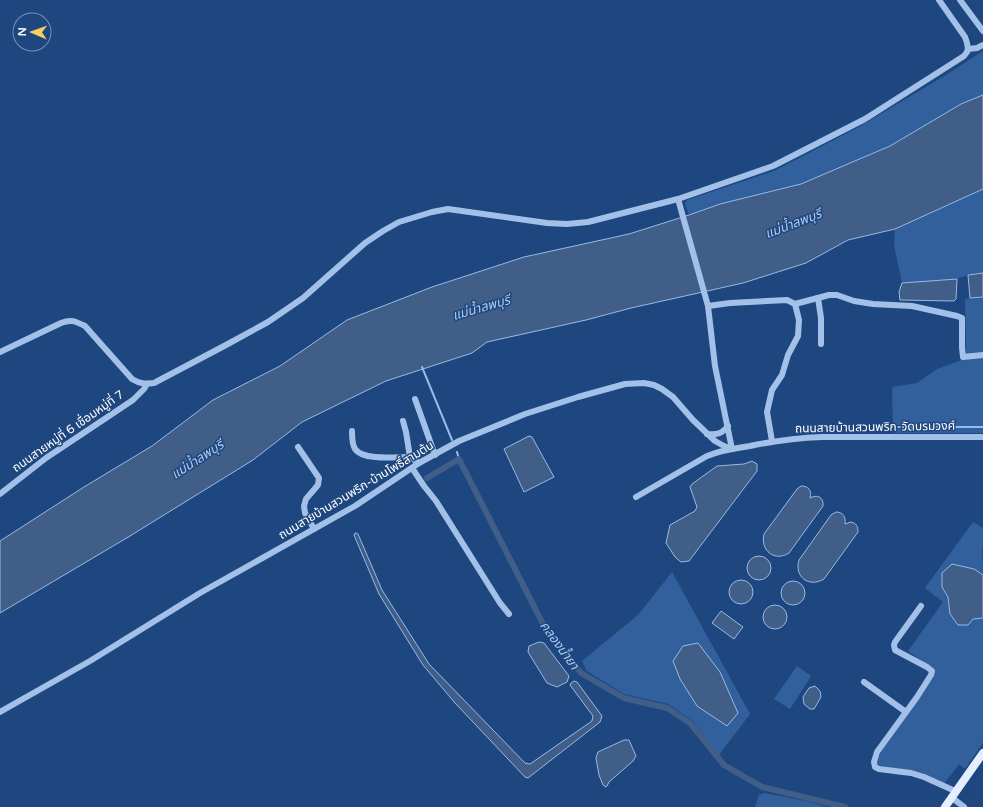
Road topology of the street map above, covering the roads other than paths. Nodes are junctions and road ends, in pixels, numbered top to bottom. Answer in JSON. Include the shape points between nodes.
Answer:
{"nodes":[{"id":1,"x":939,"y":0,"type":"edge"},
{"id":2,"x":960,"y":0,"type":"edge"},
{"id":3,"x":983,"y":31,"type":"edge"},
{"id":4,"x":983,"y":44,"type":"edge"},
{"id":5,"x":968,"y":49,"type":"junction"},
{"id":6,"x":678,"y":199,"type":"junction"},
{"id":7,"x":818,"y":298,"type":"junction"},
{"id":8,"x":707,"y":304,"type":"junction"},
{"id":9,"x":795,"y":304,"type":"junction"},
{"id":10,"x":821,"y":344,"type":"dead end"},
{"id":11,"x":0,"y":352,"type":"edge"},
{"id":12,"x":983,"y":354,"type":"edge"},
{"id":13,"x":147,"y":384,"type":"junction"},
{"id":14,"x":415,"y":399,"type":"dead end"},
{"id":15,"x":403,"y":421,"type":"dead end"},
{"id":16,"x":728,"y":426,"type":"junction"},
{"id":17,"x":352,"y":431,"type":"dead end"},
{"id":18,"x":707,"y":434,"type":"junction"},
{"id":19,"x":983,"y":437,"type":"edge"},
{"id":20,"x":772,"y":442,"type":"junction"},
{"id":21,"x":298,"y":447,"type":"dead end"},
{"id":22,"x":732,"y":449,"type":"junction"},
{"id":23,"x":435,"y":455,"type":"junction"},
{"id":24,"x":410,"y":457,"type":"junction"},
{"id":25,"x":419,"y":463,"type":"junction"},
{"id":26,"x":412,"y":468,"type":"junction"},
{"id":27,"x":0,"y":494,"type":"edge"},
{"id":28,"x":636,"y":498,"type":"dead end"},
{"id":29,"x":314,"y":529,"type":"junction"},
{"id":30,"x":922,"y":606,"type":"dead end"},
{"id":31,"x":509,"y":614,"type":"dead end"},
{"id":32,"x":864,"y":682,"type":"dead end"},
{"id":33,"x":0,"y":712,"type":"edge"},
{"id":34,"x":906,"y":712,"type":"junction"},
{"id":35,"x":983,"y":753,"type":"edge"},
{"id":36,"x":953,"y":794,"type":"junction"},
{"id":37,"x":945,"y":807,"type":"edge"},
{"id":38,"x":964,"y":807,"type":"edge"}],
"edges":[{"from":1,"to":5,"type":"street","via":[[965,37]]},
{"from":2,"to":3,"type":"street"},
{"from":4,"to":5,"type":"street"},
{"from":5,"to":6,"type":"street","via":[[964,56],[865,119],[773,166]]},
{"from":6,"to":8,"type":"street"},
{"from":6,"to":13,"type":"street","via":[[588,222],[567,224],[448,209],[416,216],[399,222],[365,243],[303,298],[268,322],[154,383]]},
{"from":7,"to":9,"type":"street"},
{"from":7,"to":10,"type":"street"},
{"from":7,"to":12,"type":"street","via":[[836,295],[873,304],[912,306],[962,318],[963,356]]},
{"from":8,"to":9,"type":"street","via":[[787,300]]},
{"from":8,"to":16,"type":"street"},
{"from":9,"to":20,"type":"street","via":[[799,320],[798,336],[788,354],[782,375],[772,390],[767,412]]},
{"from":11,"to":13,"type":"street","via":[[61,323],[75,321],[85,326],[132,379]]},
{"from":13,"to":27,"type":"street","name":"ถนนสายหมู่ที่ 6 เชื่อมหมู่ที่ 7","via":[[132,400],[46,458]]},
{"from":14,"to":23,"type":"street"},
{"from":15,"to":24,"type":"street"},
{"from":16,"to":18,"type":"street","via":[[720,434]]},
{"from":16,"to":22,"type":"street"},
{"from":17,"to":24,"type":"street","via":[[354,447],[364,455]]},
{"from":18,"to":22,"type":"street","name":"ถนนสายบ้านสวนพริก-บ้านโพธิ์สามต้น"},
{"from":18,"to":23,"type":"street","name":"ถนนสายบ้านสวนพริก-บ้านโพธิ์สามต้น","via":[[673,397],[662,389],[644,383],[626,384],[525,414],[459,441]]},
{"from":19,"to":20,"type":"street","name":"ถนนสายบ้านสวนพริก-วัดบรมวงศ์","via":[[822,437]]},
{"from":20,"to":22,"type":"street","name":"ถนนสายบ้านสวนพริก-วัดบรมวงศ์"},
{"from":21,"to":29,"type":"street","via":[[319,478],[318,485],[306,499],[304,506]]},
{"from":22,"to":28,"type":"street","name":"ถนนสายบ้านสวนพริก-วัดบรมวงศ์","via":[[707,456]]},
{"from":23,"to":25,"type":"street","name":"ถนนสายบ้านสวนพริก-บ้านโพธิ์สามต้น"},
{"from":24,"to":25,"type":"street"},
{"from":25,"to":26,"type":"street","name":"ถนนสายบ้านสวนพริก-บ้านโพธิ์สามต้น"},
{"from":26,"to":29,"type":"street","name":"ถนนสายบ้านสวนพริก-บ้านโพธิ์สามต้น","via":[[355,506]]},
{"from":26,"to":31,"type":"street"},
{"from":29,"to":33,"type":"street","name":"ถนนสายบ้านสวนพริก-บ้านโพธิ์สามต้น","via":[[200,593],[90,661]]},
{"from":30,"to":34,"type":"street","via":[[894,645],[895,650],[932,671]]},
{"from":32,"to":34,"type":"street"},
{"from":34,"to":36,"type":"street","via":[[877,752],[875,767],[924,777]]},
{"from":35,"to":36,"type":"main road"},
{"from":36,"to":37,"type":"main road"},
{"from":36,"to":38,"type":"street"}]}
